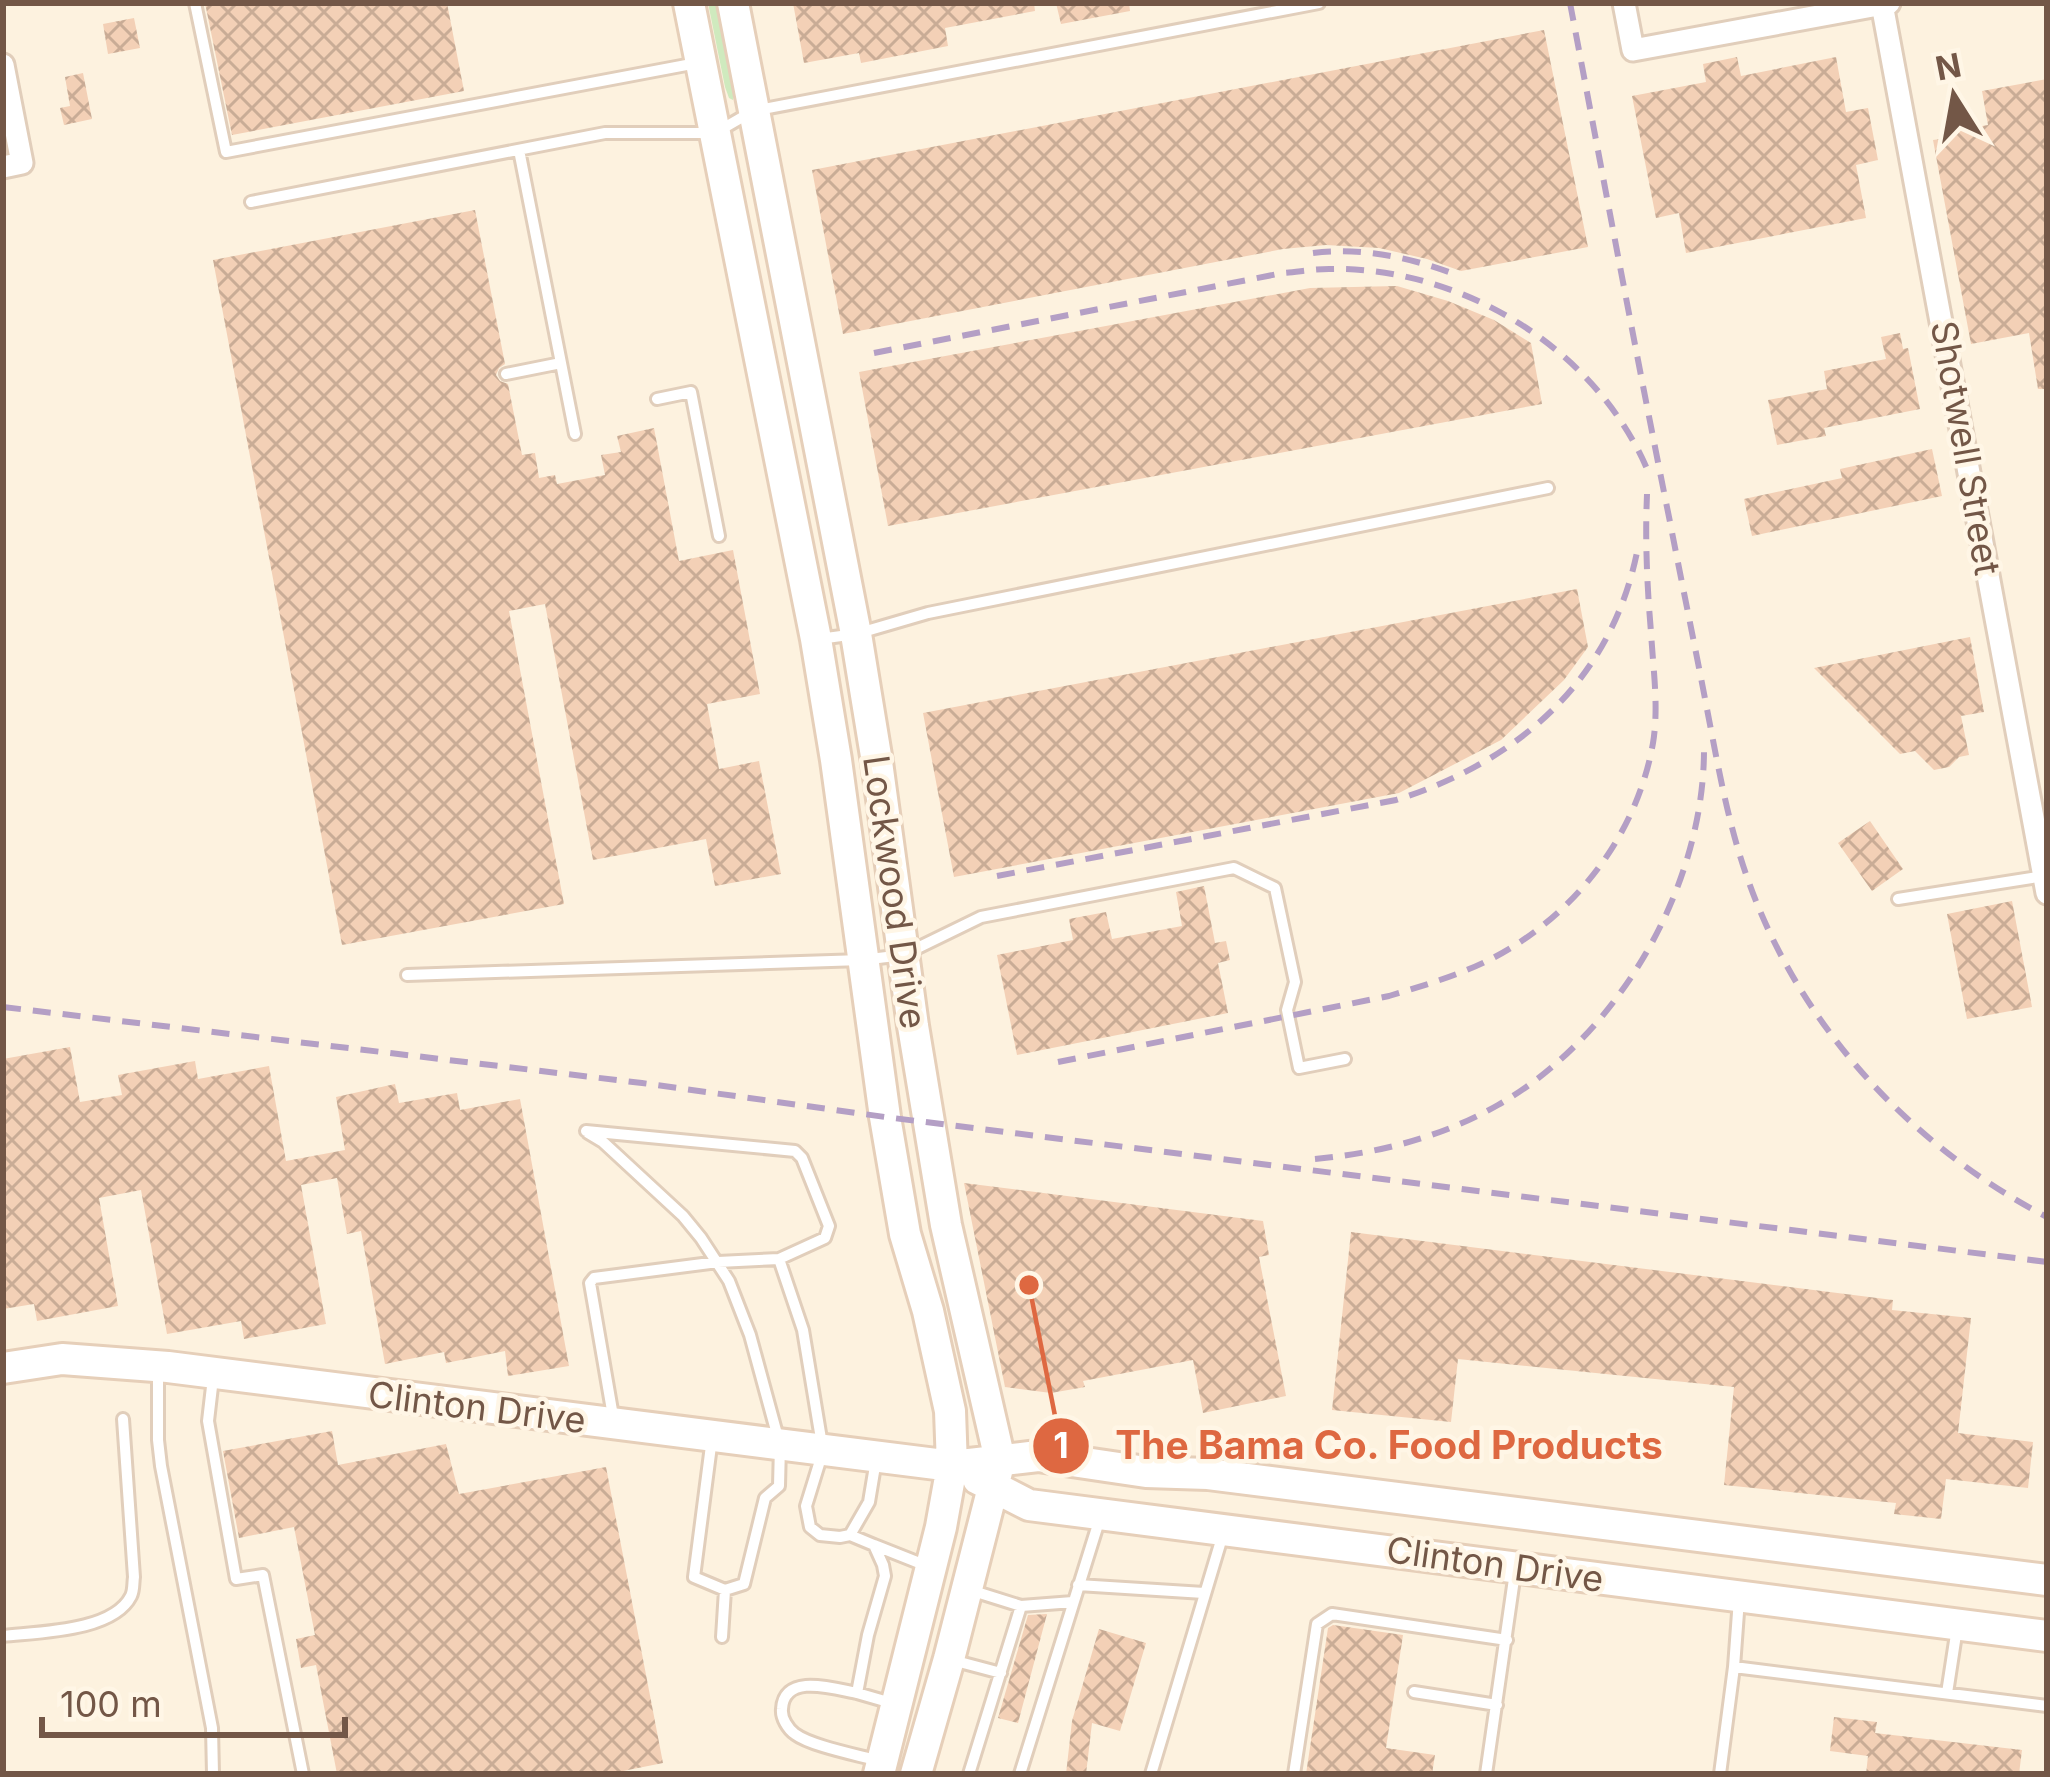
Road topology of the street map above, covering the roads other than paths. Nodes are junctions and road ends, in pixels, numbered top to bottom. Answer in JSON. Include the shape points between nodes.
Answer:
{"nodes":[{"id":1,"x":195,"y":3,"type":"edge"},
{"id":2,"x":689,"y":3,"type":"edge"},
{"id":3,"x":733,"y":3,"type":"edge"},
{"id":4,"x":1319,"y":3,"type":"edge"},
{"id":5,"x":1624,"y":3,"type":"edge"},
{"id":6,"x":1885,"y":4,"type":"edge"},
{"id":7,"x":700,"y":62,"type":"junction"},
{"id":8,"x":3,"y":65,"type":"edge"},
{"id":9,"x":753,"y":111,"type":"junction"},
{"id":10,"x":715,"y":133,"type":"junction"},
{"id":11,"x":518,"y":150,"type":"junction"},
{"id":12,"x":13,"y":165,"type":"edge"},
{"id":13,"x":251,"y":202,"type":"dead end"},
{"id":14,"x":561,"y":363,"type":"junction"},
{"id":15,"x":506,"y":374,"type":"dead end"},
{"id":16,"x":657,"y":399,"type":"dead end"},
{"id":17,"x":575,"y":434,"type":"dead end"},
{"id":18,"x":1548,"y":488,"type":"dead end"},
{"id":19,"x":719,"y":536,"type":"dead end"},
{"id":20,"x":856,"y":634,"type":"junction"},
{"id":21,"x":816,"y":639,"type":"junction"},
{"id":22,"x":2045,"y":884,"type":"edge"},
{"id":23,"x":1898,"y":899,"type":"dead end"},
{"id":24,"x":903,"y":955,"type":"junction"},
{"id":25,"x":862,"y":960,"type":"junction"},
{"id":26,"x":407,"y":975,"type":"dead end"},
{"id":27,"x":1345,"y":1059,"type":"dead end"},
{"id":28,"x":779,"y":1259,"type":"junction"},
{"id":29,"x":718,"y":1262,"type":"junction"},
{"id":30,"x":3,"y":1367,"type":"edge"},
{"id":31,"x":158,"y":1367,"type":"junction"},
{"id":32,"x":214,"y":1373,"type":"junction"},
{"id":33,"x":123,"y":1419,"type":"dead end"},
{"id":34,"x":614,"y":1424,"type":"junction"},
{"id":35,"x":712,"y":1436,"type":"junction"},
{"id":36,"x":780,"y":1445,"type":"junction"},
{"id":37,"x":823,"y":1450,"type":"junction"},
{"id":38,"x":876,"y":1457,"type":"junction"},
{"id":39,"x":952,"y":1466,"type":"junction"},
{"id":40,"x":997,"y":1474,"type":"junction"},
{"id":41,"x":1102,"y":1515,"type":"junction"},
{"id":42,"x":1224,"y":1531,"type":"junction"},
{"id":43,"x":850,"y":1535,"type":"junction"},
{"id":44,"x":1742,"y":1540,"type":"junction"},
{"id":45,"x":874,"y":1545,"type":"junction"},
{"id":46,"x":929,"y":1567,"type":"junction"},
{"id":47,"x":1515,"y":1569,"type":"junction"},
{"id":48,"x":2047,"y":1580,"type":"edge"},
{"id":49,"x":1078,"y":1585,"type":"junction"},
{"id":50,"x":967,"y":1589,"type":"junction"},
{"id":51,"x":725,"y":1590,"type":"junction"},
{"id":52,"x":1204,"y":1593,"type":"junction"},
{"id":53,"x":1739,"y":1595,"type":"junction"},
{"id":54,"x":1073,"y":1602,"type":"junction"},
{"id":55,"x":1021,"y":1606,"type":"junction"},
{"id":56,"x":1957,"y":1625,"type":"junction"},
{"id":57,"x":3,"y":1636,"type":"edge"},
{"id":58,"x":2047,"y":1636,"type":"edge"},
{"id":59,"x":722,"y":1637,"type":"dead end"},
{"id":60,"x":1507,"y":1640,"type":"junction"},
{"id":61,"x":949,"y":1659,"type":"junction"},
{"id":62,"x":1734,"y":1666,"type":"junction"},
{"id":63,"x":1001,"y":1673,"type":"junction"},
{"id":64,"x":1414,"y":1692,"type":"dead end"},
{"id":65,"x":856,"y":1693,"type":"junction"},
{"id":66,"x":1947,"y":1693,"type":"junction"},
{"id":67,"x":895,"y":1704,"type":"junction"},
{"id":68,"x":1497,"y":1705,"type":"junction"},
{"id":69,"x":2047,"y":1706,"type":"edge"},
{"id":70,"x":880,"y":1768,"type":"edge"},
{"id":71,"x":923,"y":1773,"type":"edge"},
{"id":72,"x":213,"y":1774,"type":"edge"},
{"id":73,"x":303,"y":1774,"type":"edge"},
{"id":74,"x":969,"y":1774,"type":"edge"},
{"id":75,"x":1020,"y":1774,"type":"edge"},
{"id":76,"x":1150,"y":1774,"type":"edge"},
{"id":77,"x":1294,"y":1774,"type":"edge"},
{"id":78,"x":1486,"y":1774,"type":"edge"},
{"id":79,"x":1720,"y":1774,"type":"edge"}],
"edges":[{"from":1,"to":7,"type":"lane","via":[[226,152]]},
{"from":2,"to":7,"type":"main road","name":"Lockwood Drive"},
{"from":3,"to":9,"type":"main road","name":"Lockwood Drive"},
{"from":4,"to":9,"type":"lane"},
{"from":5,"to":6,"type":"street","via":[[1633,50]]},
{"from":6,"to":22,"type":"street","name":"Shotwell Street"},
{"from":7,"to":10,"type":"main road","name":"Lockwood Drive"},
{"from":8,"to":12,"type":"street"},
{"from":9,"to":10,"type":"lane"},
{"from":9,"to":20,"type":"main road","name":"Lockwood Drive"},
{"from":10,"to":11,"type":"lane","via":[[605,133]]},
{"from":10,"to":21,"type":"main road","name":"Lockwood Drive"},
{"from":11,"to":13,"type":"lane"},
{"from":11,"to":14,"type":"lane"},
{"from":14,"to":15,"type":"lane"},
{"from":14,"to":17,"type":"lane"},
{"from":16,"to":19,"type":"lane","via":[[691,392]]},
{"from":18,"to":20,"type":"lane"},
{"from":20,"to":21,"type":"lane"},
{"from":20,"to":24,"type":"main road","name":"Lockwood Drive"},
{"from":21,"to":25,"type":"main road","name":"Lockwood Drive"},
{"from":22,"to":23,"type":"lane"},
{"from":24,"to":25,"type":"lane"},
{"from":24,"to":27,"type":"lane","via":[[981,917],[1234,868],[1275,888],[1294,982],[1287,1010],[1299,1068]]},
{"from":24,"to":40,"type":"main road","name":"Lockwood Drive"},
{"from":25,"to":26,"type":"lane"},
{"from":25,"to":39,"type":"main road","name":"Lockwood Drive","via":[[904,1234],[950,1411]]},
{"from":28,"to":29,"type":"lane"},
{"from":28,"to":29,"type":"lane","via":[[825,1238],[829,1226],[795,1151],[586,1132],[682,1216]]},
{"from":28,"to":37,"type":"lane","via":[[803,1330]]},
{"from":29,"to":34,"type":"lane","via":[[590,1283]]},
{"from":29,"to":36,"type":"lane","via":[[750,1335]]},
{"from":30,"to":31,"type":"main road","name":"Clinton Drive","via":[[62,1359]]},
{"from":31,"to":32,"type":"main road","name":"Clinton Drive"},
{"from":31,"to":72,"type":"lane","via":[[161,1466],[212,1728]]},
{"from":32,"to":34,"type":"main road","name":"Clinton Drive"},
{"from":32,"to":73,"type":"lane","via":[[208,1421],[236,1579],[263,1575]]},
{"from":33,"to":57,"type":"lane","via":[[131,1596],[112,1615],[81,1627]]},
{"from":34,"to":35,"type":"main road","name":"Clinton Drive"},
{"from":35,"to":36,"type":"main road","name":"Clinton Drive"},
{"from":35,"to":51,"type":"lane","via":[[694,1577]]},
{"from":36,"to":37,"type":"main road","name":"Clinton Drive"},
{"from":36,"to":51,"type":"lane","via":[[779,1486],[765,1498],[744,1584]]},
{"from":37,"to":38,"type":"main road","name":"Clinton Drive"},
{"from":37,"to":43,"type":"lane","via":[[806,1506],[810,1527]]},
{"from":38,"to":39,"type":"main road","name":"Clinton Drive"},
{"from":38,"to":43,"type":"lane","via":[[864,1515]]},
{"from":39,"to":40,"type":"main road","name":"Clinton Drive"},
{"from":39,"to":46,"type":"main road","name":"Lockwood Drive"},
{"from":40,"to":41,"type":"main road","name":"Clinton Drive","via":[[1029,1505]]},
{"from":40,"to":44,"type":"main road","name":"Clinton Drive","via":[[1038,1456]]},
{"from":40,"to":50,"type":"main road","name":"Lockwood Drive"},
{"from":41,"to":42,"type":"main road","name":"Clinton Drive"},
{"from":41,"to":49,"type":"lane"},
{"from":42,"to":47,"type":"main road","name":"Clinton Drive"},
{"from":42,"to":52,"type":"lane"},
{"from":43,"to":45,"type":"lane"},
{"from":44,"to":48,"type":"main road","name":"Clinton Drive"},
{"from":44,"to":53,"type":"main road"},
{"from":45,"to":46,"type":"lane"},
{"from":45,"to":65,"type":"lane","via":[[885,1576]]},
{"from":46,"to":67,"type":"main road","name":"Lockwood Drive"},
{"from":47,"to":53,"type":"main road","name":"Clinton Drive"},
{"from":47,"to":60,"type":"lane"},
{"from":49,"to":52,"type":"lane"},
{"from":49,"to":54,"type":"lane"},
{"from":50,"to":55,"type":"lane"},
{"from":50,"to":61,"type":"main road","name":"Lockwood Drive"},
{"from":51,"to":59,"type":"lane"},
{"from":52,"to":76,"type":"lane"},
{"from":53,"to":56,"type":"main road","name":"Clinton Drive"},
{"from":53,"to":62,"type":"lane"},
{"from":54,"to":55,"type":"lane"},
{"from":54,"to":75,"type":"lane"},
{"from":55,"to":63,"type":"lane"},
{"from":56,"to":58,"type":"main road","name":"Clinton Drive"},
{"from":56,"to":66,"type":"lane"},
{"from":60,"to":68,"type":"lane"},
{"from":60,"to":77,"type":"lane","via":[[1332,1613],[1317,1624]]},
{"from":61,"to":63,"type":"lane"},
{"from":61,"to":71,"type":"main road","name":"Lockwood Drive"},
{"from":62,"to":66,"type":"lane"},
{"from":62,"to":79,"type":"lane"},
{"from":63,"to":74,"type":"lane"},
{"from":64,"to":68,"type":"lane"},
{"from":65,"to":67,"type":"lane"},
{"from":65,"to":70,"type":"lane","via":[[803,1685],[787,1695],[783,1717],[800,1737]]},
{"from":66,"to":69,"type":"lane"},
{"from":67,"to":70,"type":"main road","name":"Lockwood Drive"},
{"from":68,"to":78,"type":"lane"},
{"from":70,"to":71,"type":"main road"}]}
